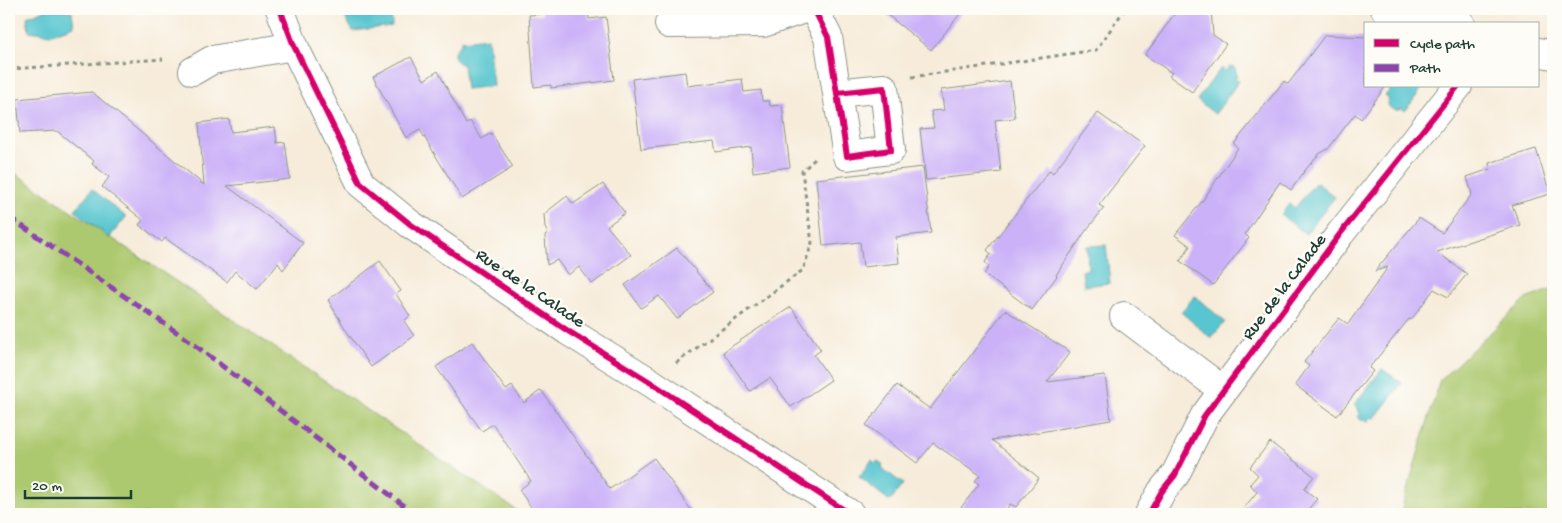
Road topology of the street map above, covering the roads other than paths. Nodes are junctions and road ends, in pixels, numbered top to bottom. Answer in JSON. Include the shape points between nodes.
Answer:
{"nodes":[{"id":1,"x":280,"y":9,"type":"edge"},
{"id":2,"x":804,"y":9,"type":"edge"},
{"id":3,"x":814,"y":9,"type":"edge"},
{"id":4,"x":1385,"y":9,"type":"edge"},
{"id":5,"x":1451,"y":22,"type":"edge"},
{"id":6,"x":670,"y":24,"type":"dead end"},
{"id":7,"x":294,"y":46,"type":"junction"},
{"id":8,"x":1540,"y":52,"type":"edge"},
{"id":9,"x":1553,"y":55,"type":"edge"},
{"id":10,"x":193,"y":72,"type":"road end"},
{"id":11,"x":1456,"y":88,"type":"edge"},
{"id":12,"x":837,"y":93,"type":"junction"},
{"id":13,"x":1124,"y":316,"type":"dead end"},
{"id":14,"x":1223,"y":390,"type":"junction"},
{"id":15,"x":850,"y":514,"type":"edge"},
{"id":16,"x":1150,"y":514,"type":"edge"}],
"edges":[{"from":1,"to":7,"type":"street","name":"Rue de la Calade"},
{"from":2,"to":6,"type":"street","via":[[762,23]]},
{"from":3,"to":12,"type":"street","via":[[828,37]]},
{"from":4,"to":5,"type":"street"},
{"from":7,"to":10,"type":"street","via":[[212,60]]},
{"from":7,"to":15,"type":"street","name":"Rue de la Calade","via":[[361,184],[410,224],[568,331]]},
{"from":8,"to":9,"type":"street"},
{"from":11,"to":14,"type":"street","name":"Rue de la Calade","via":[[1340,234]]},
{"from":12,"to":12,"type":"street","via":[[884,88],[891,150],[847,156]]},
{"from":13,"to":14,"type":"street"},
{"from":14,"to":16,"type":"street","name":"Rue de la Calade","via":[[1205,415]]}]}
